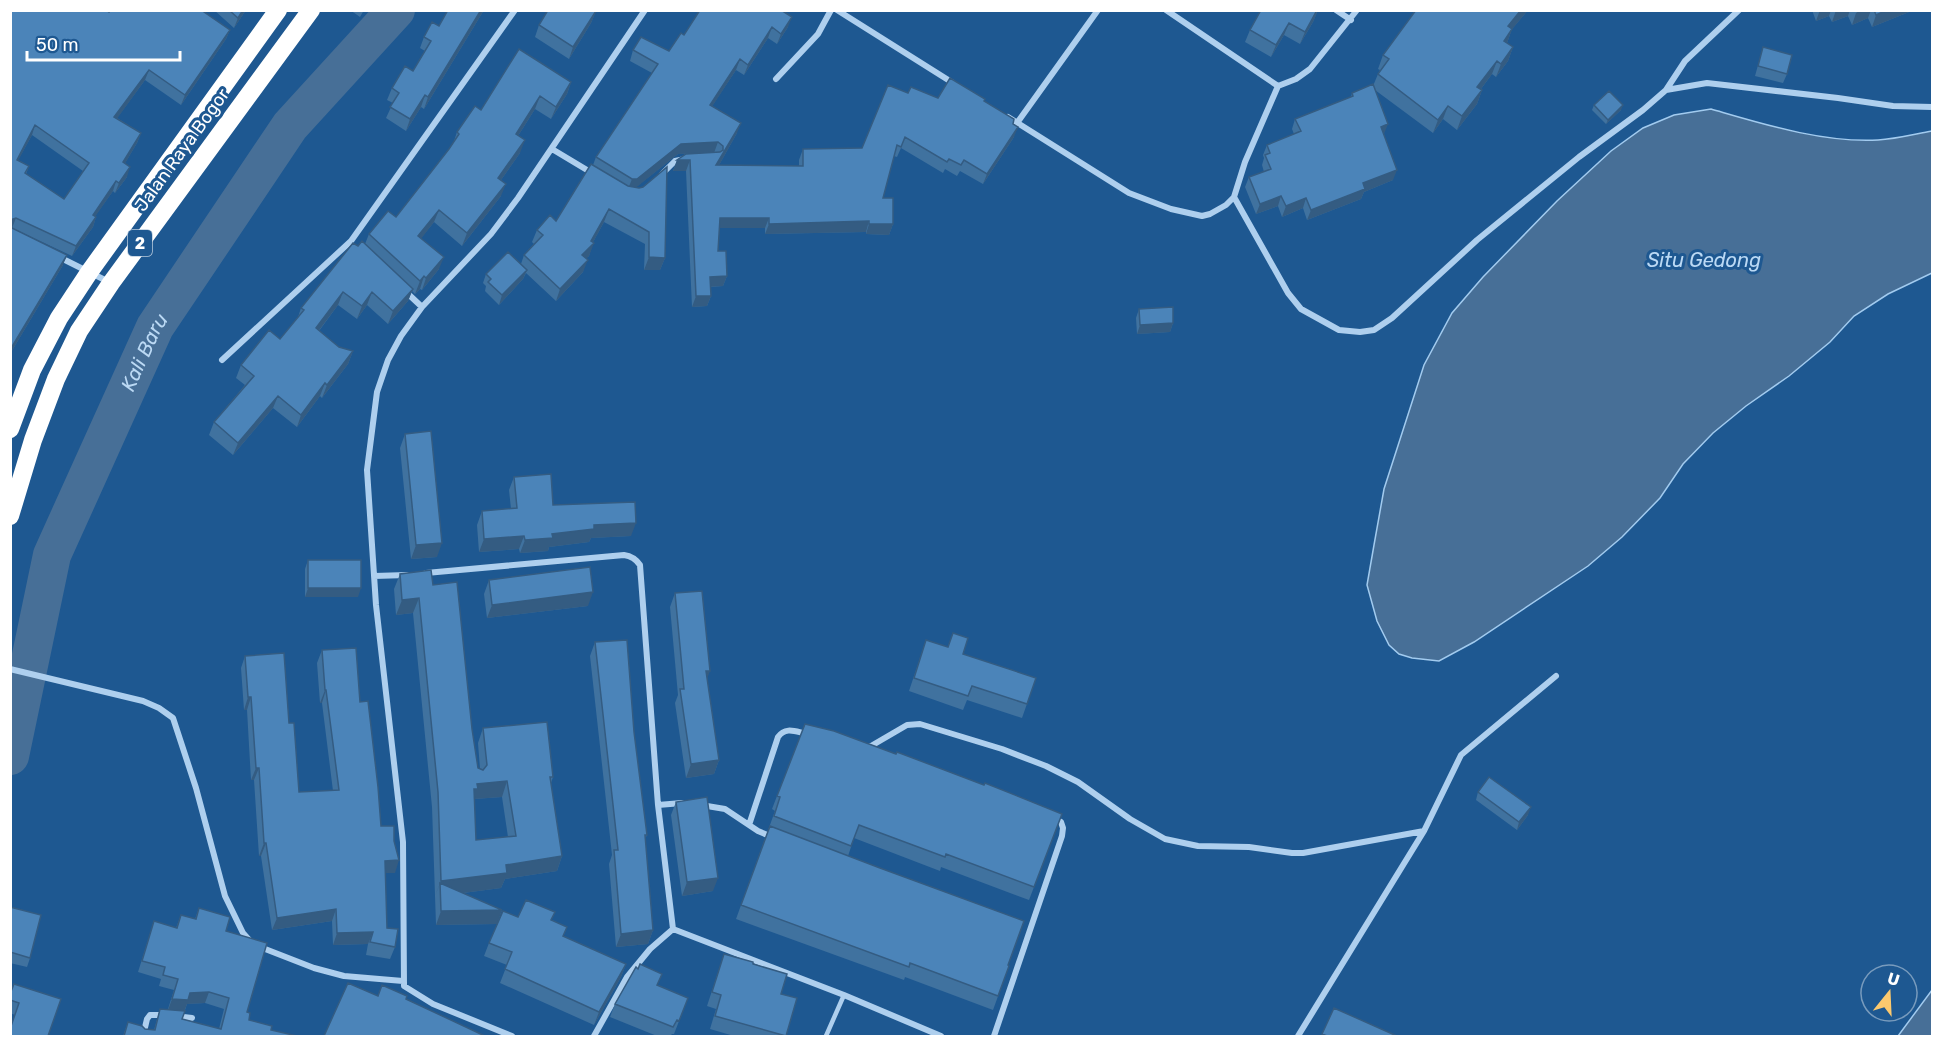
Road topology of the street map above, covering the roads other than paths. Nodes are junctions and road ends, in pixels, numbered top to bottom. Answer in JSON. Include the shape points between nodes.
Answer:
{"nodes":[{"id":1,"x":278,"y":10,"type":"edge"},
{"id":2,"x":311,"y":10,"type":"edge"},
{"id":3,"x":515,"y":10,"type":"edge"},
{"id":4,"x":645,"y":10,"type":"edge"},
{"id":5,"x":831,"y":10,"type":"edge"},
{"id":6,"x":837,"y":10,"type":"edge"},
{"id":7,"x":1098,"y":10,"type":"edge"},
{"id":8,"x":1166,"y":10,"type":"edge"},
{"id":9,"x":1336,"y":10,"type":"edge"},
{"id":10,"x":1358,"y":10,"type":"edge"},
{"id":11,"x":1739,"y":10,"type":"edge"},
{"id":12,"x":1351,"y":20,"type":"junction"},
{"id":13,"x":776,"y":79,"type":"dead end"},
{"id":14,"x":957,"y":86,"type":"edge"},
{"id":15,"x":1278,"y":86,"type":"junction"},
{"id":16,"x":1666,"y":90,"type":"junction"},
{"id":17,"x":1932,"y":107,"type":"edge"},
{"id":18,"x":997,"y":111,"type":"edge"},
{"id":19,"x":1017,"y":123,"type":"junction"},
{"id":20,"x":552,"y":149,"type":"junction"},
{"id":21,"x":692,"y":159,"type":"edge"},
{"id":22,"x":596,"y":176,"type":"edge"},
{"id":23,"x":660,"y":176,"type":"edge"},
{"id":24,"x":1234,"y":197,"type":"junction"},
{"id":25,"x":351,"y":242,"type":"junction"},
{"id":26,"x":359,"y":249,"type":"edge"},
{"id":27,"x":57,"y":256,"type":"edge"},
{"id":28,"x":90,"y":272,"type":"junction"},
{"id":29,"x":111,"y":283,"type":"junction"},
{"id":30,"x":399,"y":285,"type":"edge"},
{"id":31,"x":422,"y":307,"type":"junction"},
{"id":32,"x":222,"y":360,"type":"dead end"},
{"id":33,"x":10,"y":429,"type":"edge"},
{"id":34,"x":10,"y":516,"type":"edge"},
{"id":35,"x":456,"y":572,"type":"junction"},
{"id":36,"x":374,"y":576,"type":"junction"},
{"id":37,"x":457,"y":583,"type":"edge"},
{"id":38,"x":10,"y":669,"type":"edge"},
{"id":39,"x":1556,"y":676,"type":"dead end"},
{"id":40,"x":815,"y":736,"type":"edge"},
{"id":41,"x":871,"y":746,"type":"junction"},
{"id":42,"x":861,"y":747,"type":"edge"},
{"id":43,"x":881,"y":750,"type":"edge"},
{"id":44,"x":658,"y":805,"type":"junction"},
{"id":45,"x":1051,"y":817,"type":"edge"},
{"id":46,"x":749,"y":825,"type":"junction"},
{"id":47,"x":1424,"y":831,"type":"junction"},
{"id":48,"x":776,"y":838,"type":"edge"},
{"id":49,"x":1020,"y":924,"type":"edge"},
{"id":50,"x":1031,"y":927,"type":"junction"},
{"id":51,"x":673,"y":929,"type":"junction"},
{"id":52,"x":403,"y":981,"type":"junction"},
{"id":53,"x":844,"y":995,"type":"junction"},
{"id":54,"x":192,"y":1018,"type":"dead end"},
{"id":55,"x":143,"y":1036,"type":"edge"},
{"id":56,"x":512,"y":1036,"type":"edge"},
{"id":57,"x":594,"y":1036,"type":"edge"},
{"id":58,"x":826,"y":1036,"type":"edge"},
{"id":59,"x":941,"y":1036,"type":"edge"},
{"id":60,"x":994,"y":1036,"type":"edge"},
{"id":61,"x":1298,"y":1036,"type":"edge"}],
"edges":[{"from":1,"to":28,"type":"highway","name":"Jalan Raya Bogor","number":"2"},
{"from":2,"to":29,"type":"highway","name":"Jalan Raya Bogor","number":"2"},
{"from":3,"to":25,"type":"street"},
{"from":4,"to":20,"type":"street"},
{"from":5,"to":13,"type":"street","via":[[818,34]]},
{"from":6,"to":14,"type":"street"},
{"from":7,"to":19,"type":"street"},
{"from":8,"to":15,"type":"street"},
{"from":9,"to":12,"type":"street"},
{"from":10,"to":12,"type":"street"},
{"from":11,"to":16,"type":"street","via":[[1685,61]]},
{"from":12,"to":15,"type":"street","via":[[1310,69]]},
{"from":15,"to":24,"type":"street"},
{"from":16,"to":17,"type":"street","via":[[1707,83],[1893,106]]},
{"from":16,"to":24,"type":"street","via":[[1485,233],[1374,330],[1339,330],[1301,309]]},
{"from":18,"to":19,"type":"street"},
{"from":19,"to":24,"type":"street","via":[[1128,193],[1171,209],[1202,216]]},
{"from":20,"to":22,"type":"street"},
{"from":20,"to":31,"type":"street","via":[[491,234]]},
{"from":21,"to":23,"type":"street","via":[[675,161]]},
{"from":25,"to":26,"type":"street"},
{"from":25,"to":32,"type":"street"},
{"from":27,"to":28,"type":"street"},
{"from":28,"to":29,"type":"street"},
{"from":28,"to":33,"type":"highway","name":"Jalan Raya Bogor","number":"2","via":[[59,318],[32,370]]},
{"from":29,"to":34,"type":"highway","name":"Jalan Raya Bogor","number":"2","via":[[79,331],[56,379]]},
{"from":30,"to":31,"type":"street"},
{"from":31,"to":36,"type":"street","via":[[392,352],[377,392],[367,470]]},
{"from":35,"to":36,"type":"street"},
{"from":35,"to":37,"type":"street"},
{"from":35,"to":44,"type":"street","via":[[624,555],[637,561]]},
{"from":36,"to":52,"type":"street","via":[[404,842]]},
{"from":38,"to":52,"type":"street","via":[[143,702],[173,718],[225,896],[251,942],[274,954],[344,976]]},
{"from":39,"to":47,"type":"street","via":[[1461,755]]},
{"from":40,"to":46,"type":"street","via":[[788,730],[780,735]]},
{"from":41,"to":42,"type":"street"},
{"from":41,"to":43,"type":"street"},
{"from":41,"to":47,"type":"street","via":[[911,723],[934,728],[1046,766],[1156,835],[1198,846],[1303,853]]},
{"from":44,"to":46,"type":"street","via":[[681,803],[725,809]]},
{"from":44,"to":51,"type":"street"},
{"from":45,"to":50,"type":"street","via":[[1061,822],[1063,828]]},
{"from":46,"to":48,"type":"street"},
{"from":47,"to":61,"type":"street"},
{"from":49,"to":50,"type":"street"},
{"from":50,"to":60,"type":"street"},
{"from":51,"to":53,"type":"street"},
{"from":51,"to":57,"type":"street","via":[[627,977]]},
{"from":52,"to":56,"type":"street","via":[[404,986],[433,1004]]},
{"from":53,"to":58,"type":"lane"},
{"from":53,"to":59,"type":"street"},
{"from":54,"to":55,"type":"street","via":[[153,1014],[147,1019]]}]}
